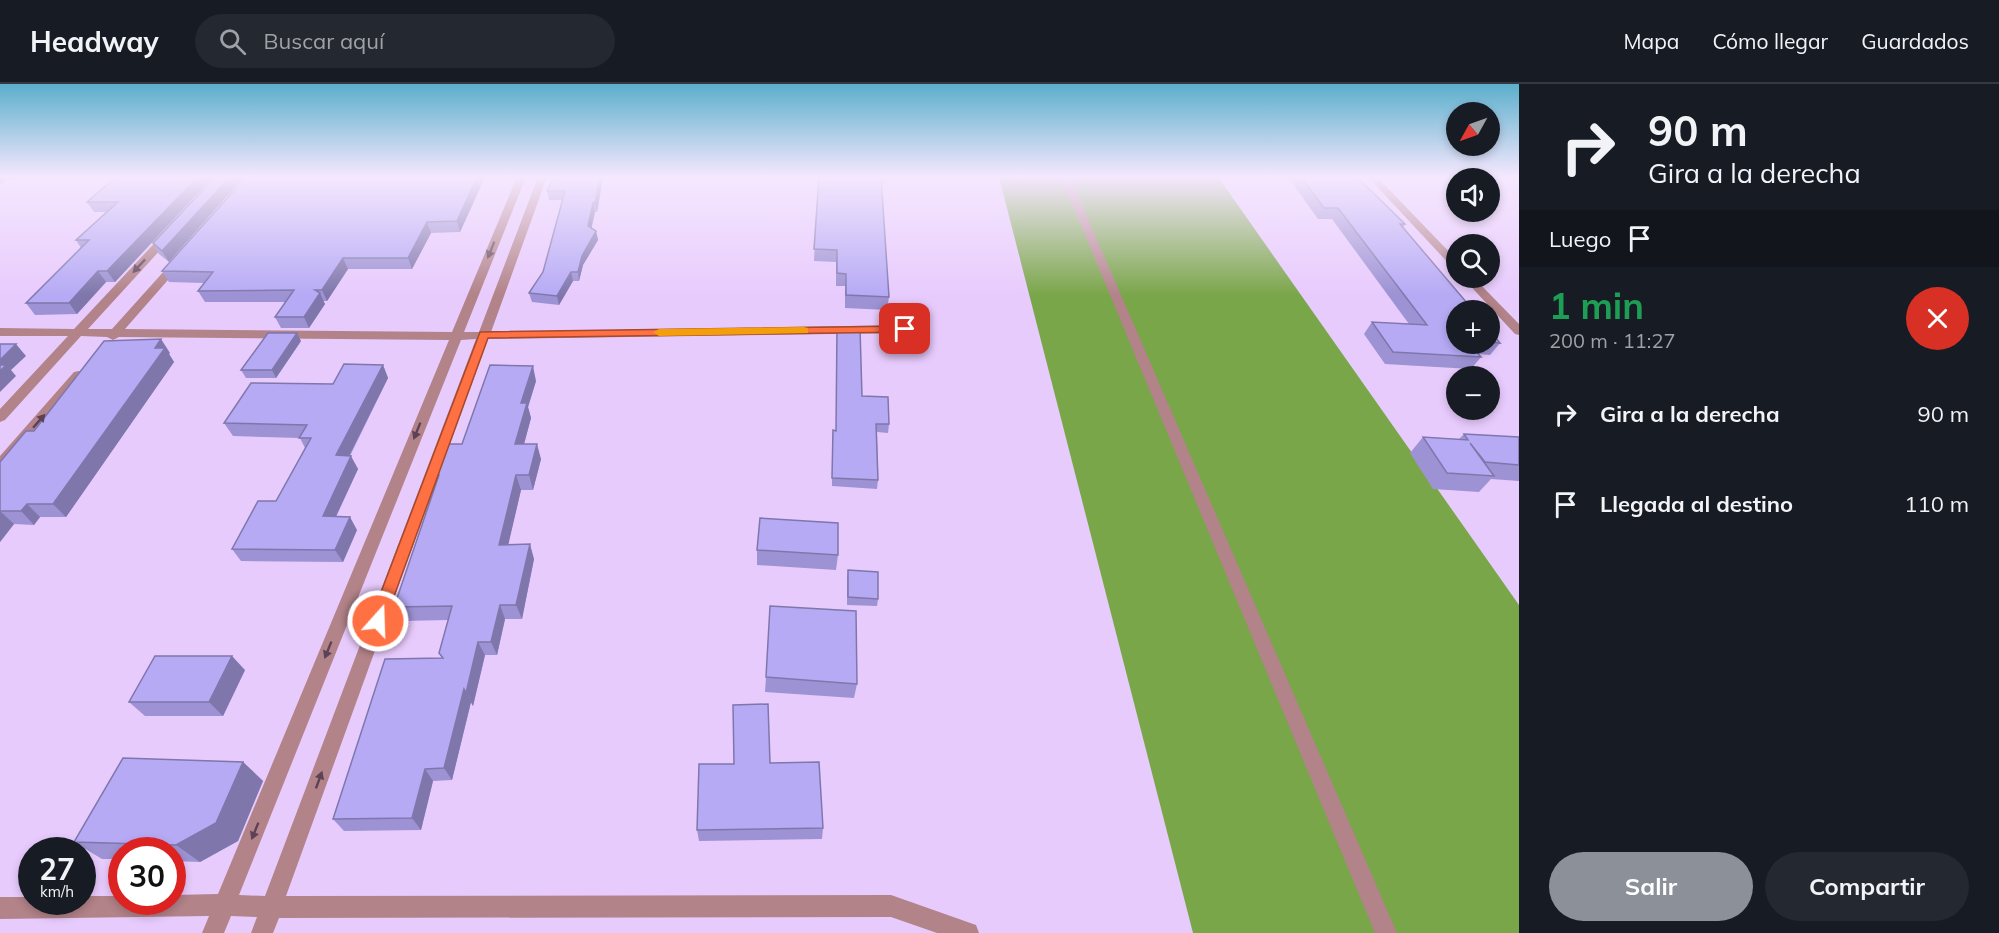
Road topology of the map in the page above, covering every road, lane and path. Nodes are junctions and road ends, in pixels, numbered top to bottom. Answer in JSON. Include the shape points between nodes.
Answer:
{"nodes":[{"id":1,"x":505,"y":217,"type":"edge"},
{"id":2,"x":527,"y":217,"type":"edge"},
{"id":3,"x":1082,"y":217,"type":"edge"},
{"id":4,"x":1410,"y":217,"type":"edge"},
{"id":5,"x":173,"y":229,"type":"edge"},
{"id":6,"x":184,"y":255,"type":"edge"},
{"id":7,"x":1446,"y":255,"type":"edge"},
{"id":8,"x":1478,"y":288,"type":"edge"},
{"id":9,"x":905,"y":329,"type":"dead end"},
{"id":10,"x":1519,"y":331,"type":"edge"},
{"id":11,"x":0,"y":332,"type":"edge"},
{"id":12,"x":77,"y":333,"type":"junction"},
{"id":13,"x":484,"y":335,"type":"junction"},
{"id":14,"x":456,"y":336,"type":"junction"},
{"id":15,"x":112,"y":337,"type":"junction"},
{"id":16,"x":85,"y":368,"type":"edge"},
{"id":17,"x":0,"y":417,"type":"edge"},
{"id":18,"x":0,"y":465,"type":"edge"},
{"id":19,"x":225,"y":905,"type":"junction"},
{"id":20,"x":272,"y":907,"type":"junction"},
{"id":21,"x":0,"y":908,"type":"edge"},
{"id":22,"x":213,"y":933,"type":"edge"},
{"id":23,"x":262,"y":933,"type":"edge"},
{"id":24,"x":968,"y":933,"type":"edge"},
{"id":25,"x":1386,"y":933,"type":"edge"}],
"edges":[{"from":1,"to":14,"type":"street","one_way":true},
{"from":2,"to":13,"type":"street"},
{"from":3,"to":25,"type":"street"},
{"from":4,"to":7,"type":"street"},
{"from":5,"to":12,"type":"street","one_way":true},
{"from":6,"to":15,"type":"street"},
{"from":8,"to":10,"type":"street"},
{"from":9,"to":13,"type":"street"},
{"from":11,"to":12,"type":"street"},
{"from":12,"to":15,"type":"street"},
{"from":12,"to":17,"type":"street"},
{"from":13,"to":14,"type":"street"},
{"from":20,"to":13,"type":"street","one_way":true},
{"from":14,"to":15,"type":"street"},
{"from":14,"to":19,"type":"street","one_way":true},
{"from":18,"to":16,"type":"street","one_way":true},
{"from":19,"to":20,"type":"street"},
{"from":19,"to":21,"type":"street"},
{"from":19,"to":22,"type":"street"},
{"from":20,"to":23,"type":"street"},
{"from":20,"to":24,"type":"street","via":[[891,906]]}]}
